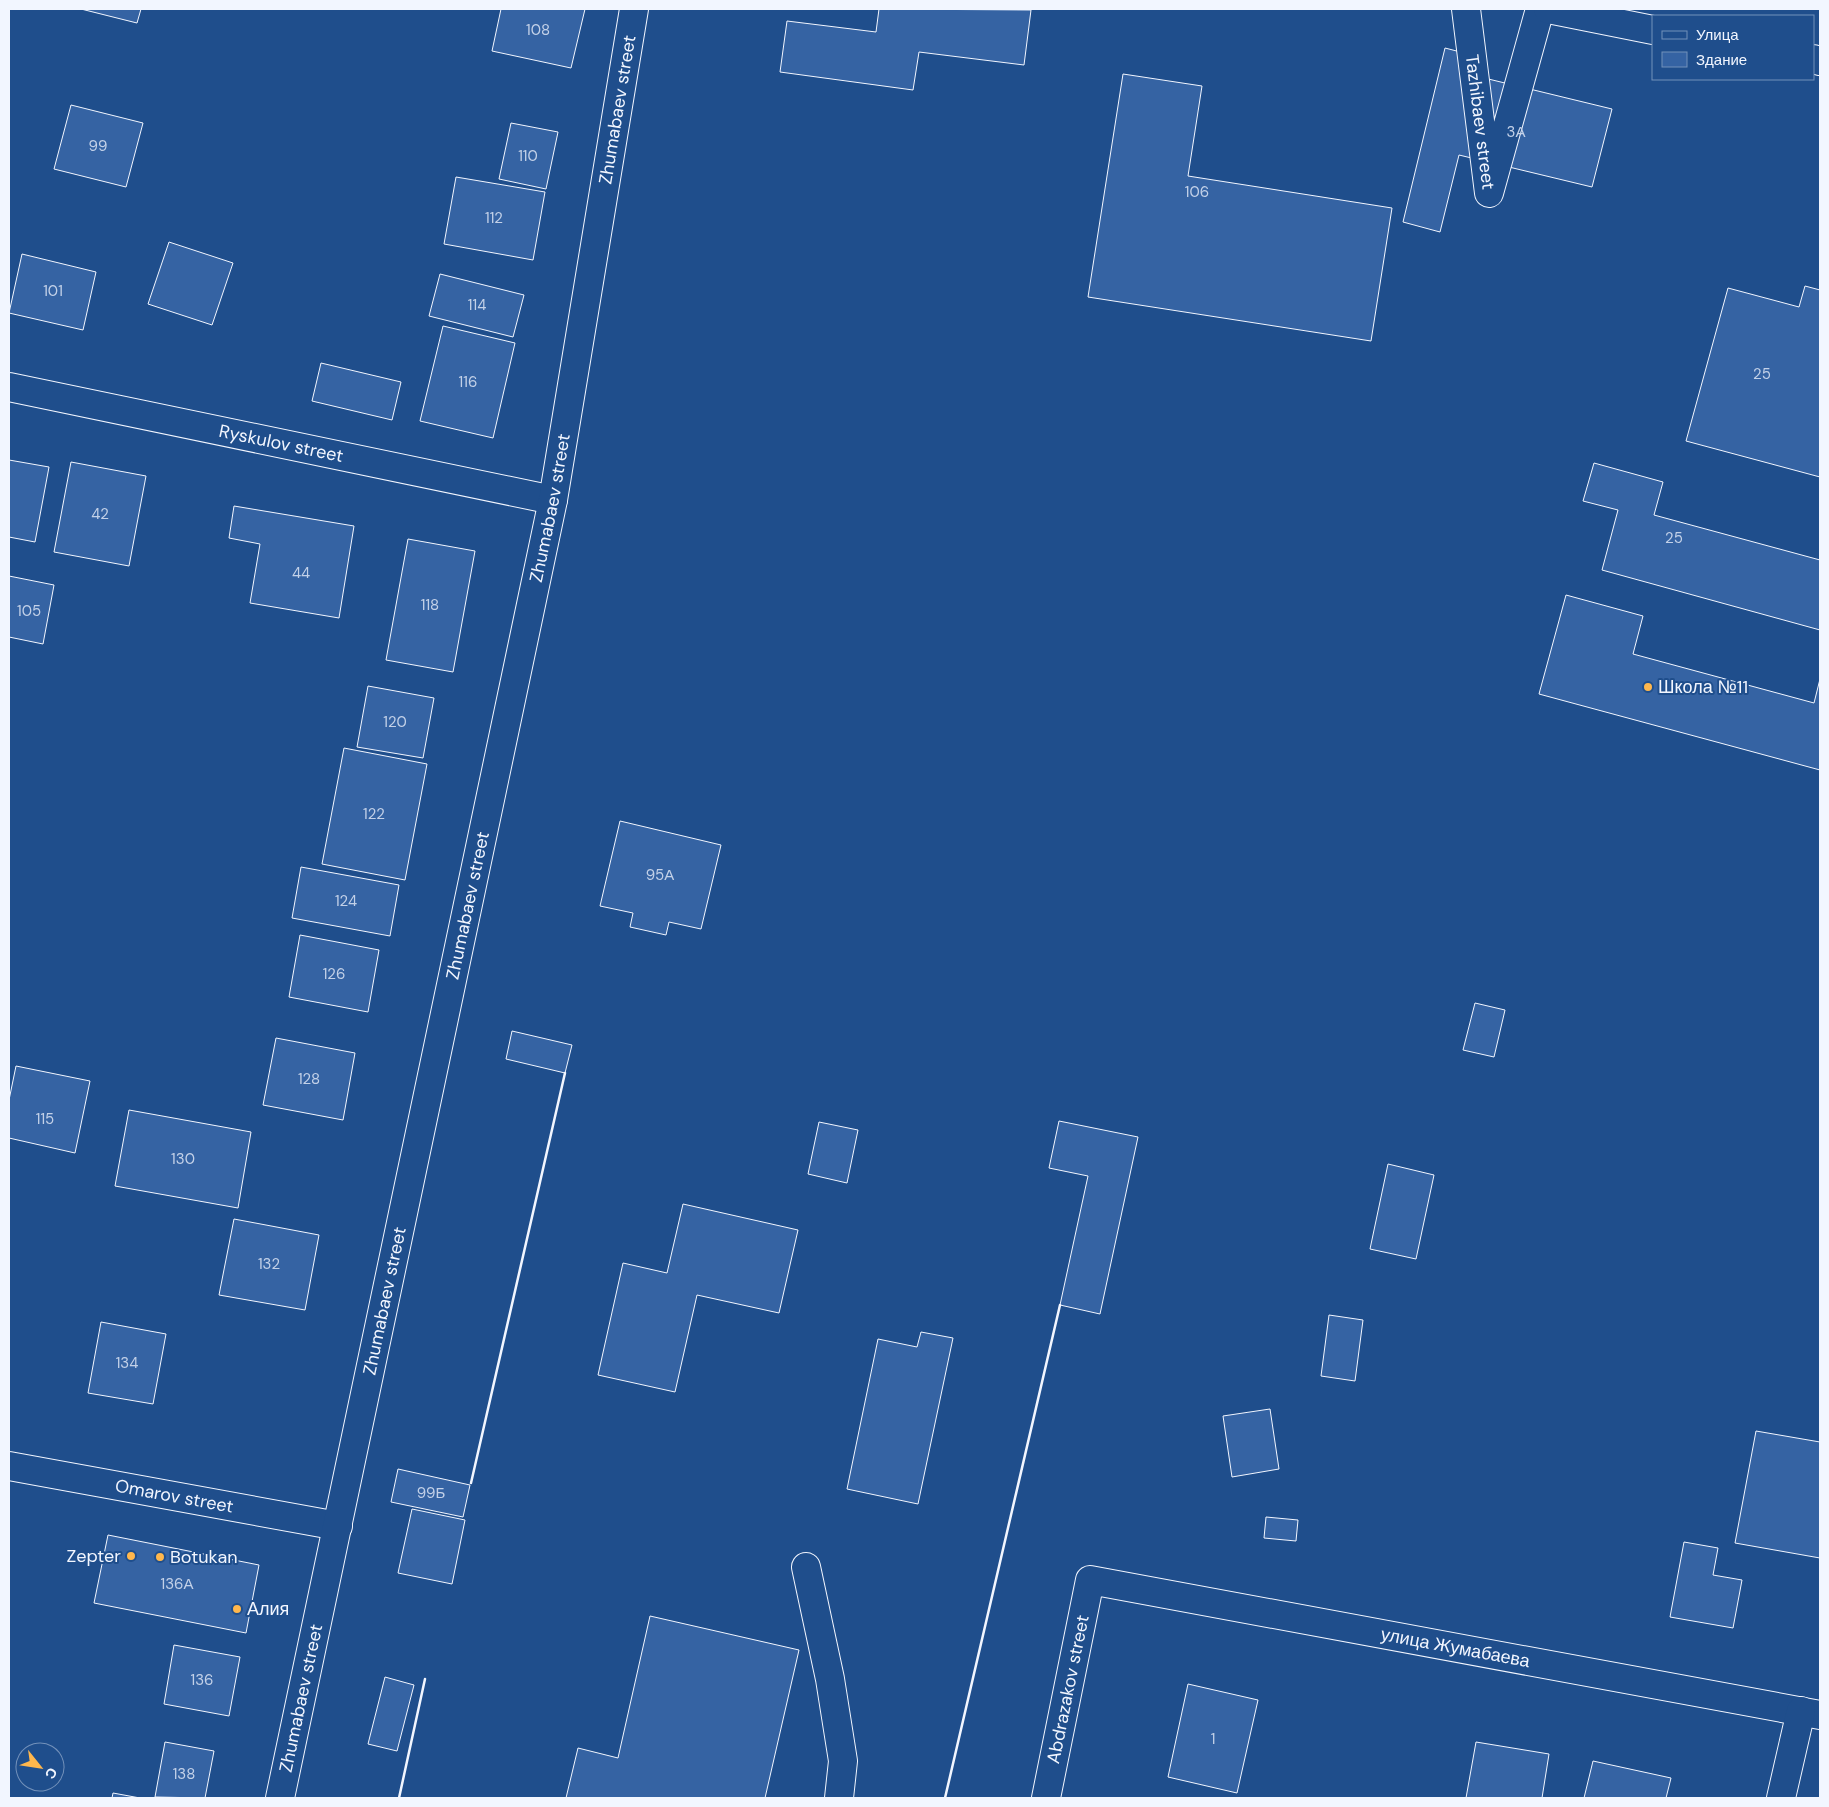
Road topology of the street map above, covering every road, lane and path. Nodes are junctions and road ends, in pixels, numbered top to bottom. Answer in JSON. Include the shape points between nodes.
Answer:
{"nodes":[{"id":1,"x":634,"y":9,"type":"edge"},
{"id":2,"x":1466,"y":9,"type":"edge"},
{"id":3,"x":1540,"y":9,"type":"edge"},
{"id":4,"x":1548,"y":9,"type":"edge"},
{"id":5,"x":1622,"y":16,"type":"edge"},
{"id":6,"x":1652,"y":30,"type":"edge"},
{"id":7,"x":9,"y":387,"type":"edge"},
{"id":8,"x":552,"y":500,"type":"junction"},
{"id":9,"x":9,"y":1466,"type":"edge"},
{"id":10,"x":338,"y":1526,"type":"junction"},
{"id":11,"x":806,"y":1567,"type":"dead end"},
{"id":12,"x":1090,"y":1580,"type":"joint"},
{"id":13,"x":1810,"y":1713,"type":"edge"},
{"id":14,"x":280,"y":1798,"type":"edge"},
{"id":15,"x":839,"y":1798,"type":"edge"},
{"id":16,"x":1046,"y":1798,"type":"edge"},
{"id":17,"x":1781,"y":1798,"type":"edge"}],
"edges":[{"from":1,"to":8,"type":"street","name":"Zhumabaev street"},
{"from":2,"to":3,"type":"street","name":"Tazhibaev street","via":[[1489,194]]},
{"from":4,"to":5,"type":"street"},
{"from":5,"to":6,"type":"street"},
{"from":7,"to":8,"type":"street","name":"Ryskulov street"},
{"from":8,"to":10,"type":"street","name":"Zhumabaev street"},
{"from":9,"to":10,"type":"street","name":"Omarov street"},
{"from":10,"to":14,"type":"street","name":"Zhumabaev street"},
{"from":11,"to":15,"type":"street","via":[[830,1678],[843,1761]]},
{"from":12,"to":13,"type":"street","name":"улица Жумабаева"},
{"from":12,"to":16,"type":"street","name":"Abdrazakov street"},
{"from":13,"to":17,"type":"street"}]}
